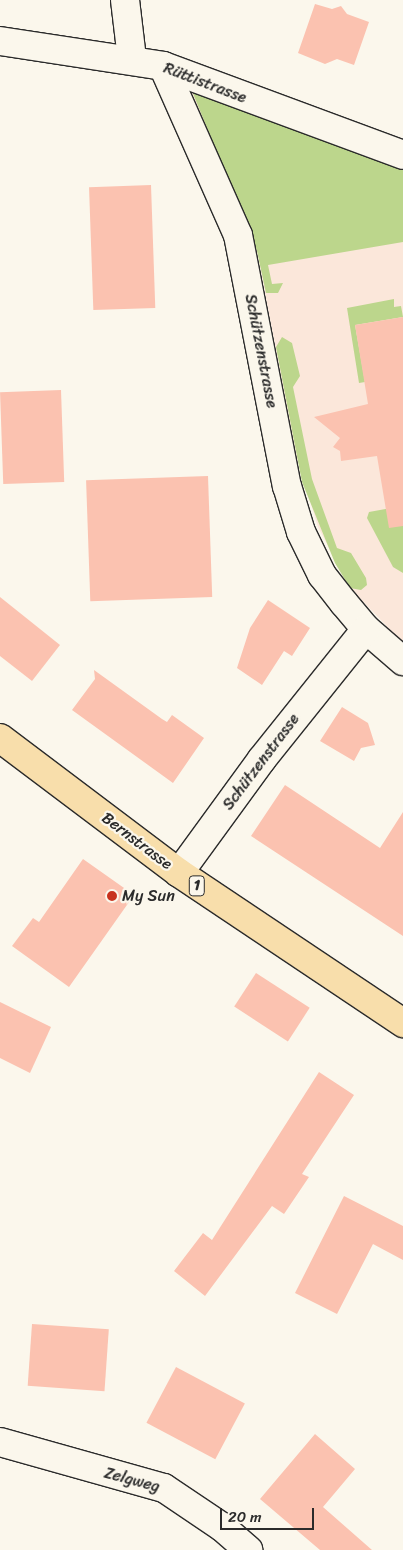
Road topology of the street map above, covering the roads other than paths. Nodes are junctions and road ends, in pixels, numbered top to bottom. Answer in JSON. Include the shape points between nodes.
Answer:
{"nodes":[{"id":1,"x":125,"y":0,"type":"edge"},
{"id":2,"x":0,"y":41,"type":"edge"},
{"id":3,"x":132,"y":59,"type":"junction"},
{"id":4,"x":163,"y":66,"type":"junction"},
{"id":5,"x":403,"y":155,"type":"edge"},
{"id":6,"x":366,"y":629,"type":"junction"},
{"id":7,"x":403,"y":661,"type":"edge"},
{"id":8,"x":0,"y":738,"type":"edge"},
{"id":9,"x":179,"y":873,"type":"junction"},
{"id":10,"x":403,"y":1022,"type":"edge"},
{"id":11,"x":0,"y":1442,"type":"edge"},
{"id":12,"x":248,"y":1550,"type":"edge"}],
"edges":[{"from":1,"to":3,"type":"street"},
{"from":2,"to":3,"type":"street","name":"Rüttistrasse"},
{"from":3,"to":4,"type":"street","name":"Rüttistrasse"},
{"from":4,"to":5,"type":"street","name":"Rüttistrasse"},
{"from":4,"to":6,"type":"street","name":"Schützenstrasse","via":[[238,236],[286,478],[301,532],[322,574]]},
{"from":6,"to":7,"type":"street","name":"Schützenstrasse"},
{"from":6,"to":9,"type":"street","name":"Schützenstrasse","via":[[262,759]]},
{"from":8,"to":9,"type":"main road","name":"Bernstrasse","number":"1"},
{"from":9,"to":10,"type":"main road","name":"Bernstrasse","number":"1"},
{"from":11,"to":12,"type":"street","name":"Zelgweg","via":[[152,1484],[178,1495]]}]}
